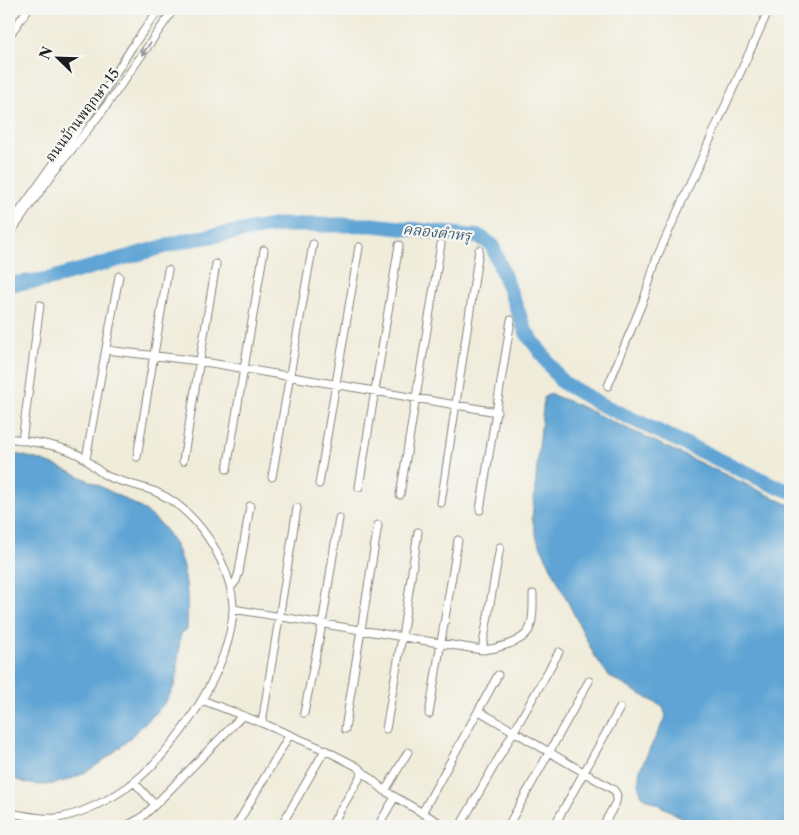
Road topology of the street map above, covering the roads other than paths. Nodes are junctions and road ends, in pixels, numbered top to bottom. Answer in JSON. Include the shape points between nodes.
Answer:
{"nodes":[{"id":1,"x":28,"y":9,"type":"edge"},
{"id":2,"x":159,"y":9,"type":"edge"},
{"id":3,"x":174,"y":9,"type":"edge"},
{"id":4,"x":769,"y":9,"type":"edge"},
{"id":5,"x":9,"y":36,"type":"edge"},
{"id":6,"x":97,"y":103,"type":"junction"},
{"id":7,"x":104,"y":109,"type":"junction"},
{"id":8,"x":9,"y":226,"type":"edge"},
{"id":9,"x":9,"y":235,"type":"edge"},
{"id":10,"x":313,"y":244,"type":"dead end"},
{"id":11,"x":441,"y":244,"type":"dead end"},
{"id":12,"x":399,"y":245,"type":"dead end"},
{"id":13,"x":359,"y":247,"type":"dead end"},
{"id":14,"x":264,"y":250,"type":"dead end"},
{"id":15,"x":479,"y":250,"type":"dead end"},
{"id":16,"x":216,"y":264,"type":"dead end"},
{"id":17,"x":168,"y":270,"type":"dead end"},
{"id":18,"x":119,"y":276,"type":"dead end"},
{"id":19,"x":40,"y":306,"type":"dead end"},
{"id":20,"x":511,"y":320,"type":"dead end"},
{"id":21,"x":106,"y":350,"type":"junction"},
{"id":22,"x":155,"y":354,"type":"junction"},
{"id":23,"x":200,"y":361,"type":"junction"},
{"id":24,"x":244,"y":368,"type":"junction"},
{"id":25,"x":290,"y":376,"type":"junction"},
{"id":26,"x":335,"y":384,"type":"junction"},
{"id":27,"x":608,"y":386,"type":"dead end"},
{"id":28,"x":376,"y":391,"type":"junction"},
{"id":29,"x":416,"y":398,"type":"junction"},
{"id":30,"x":456,"y":405,"type":"junction"},
{"id":31,"x":497,"y":412,"type":"junction"},
{"id":32,"x":9,"y":438,"type":"edge"},
{"id":33,"x":22,"y":440,"type":"junction"},
{"id":34,"x":137,"y":457,"type":"dead end"},
{"id":35,"x":86,"y":459,"type":"junction"},
{"id":36,"x":183,"y":460,"type":"dead end"},
{"id":37,"x":227,"y":469,"type":"dead end"},
{"id":38,"x":272,"y":477,"type":"dead end"},
{"id":39,"x":319,"y":484,"type":"dead end"},
{"id":40,"x":360,"y":487,"type":"dead end"},
{"id":41,"x":400,"y":496,"type":"dead end"},
{"id":42,"x":441,"y":503,"type":"dead end"},
{"id":43,"x":250,"y":506,"type":"dead end"},
{"id":44,"x":297,"y":508,"type":"dead end"},
{"id":45,"x":480,"y":510,"type":"dead end"},
{"id":46,"x":339,"y":518,"type":"dead end"},
{"id":47,"x":378,"y":525,"type":"dead end"},
{"id":48,"x":418,"y":532,"type":"dead end"},
{"id":49,"x":458,"y":540,"type":"dead end"},
{"id":50,"x":500,"y":547,"type":"dead end"},
{"id":51,"x":231,"y":587,"type":"junction"},
{"id":52,"x":533,"y":594,"type":"dead end"},
{"id":53,"x":233,"y":609,"type":"junction"},
{"id":54,"x":280,"y":616,"type":"junction"},
{"id":55,"x":322,"y":625,"type":"junction"},
{"id":56,"x":360,"y":631,"type":"junction"},
{"id":57,"x":402,"y":638,"type":"junction"},
{"id":58,"x":441,"y":643,"type":"junction"},
{"id":59,"x":482,"y":650,"type":"junction"},
{"id":60,"x":558,"y":652,"type":"dead end"},
{"id":61,"x":498,"y":675,"type":"dead end"},
{"id":62,"x":589,"y":681,"type":"dead end"},
{"id":63,"x":202,"y":700,"type":"junction"},
{"id":64,"x":620,"y":708,"type":"dead end"},
{"id":65,"x":479,"y":711,"type":"junction"},
{"id":66,"x":304,"y":713,"type":"dead end"},
{"id":67,"x":429,"y":714,"type":"dead end"},
{"id":68,"x":242,"y":716,"type":"junction"},
{"id":69,"x":262,"y":723,"type":"junction"},
{"id":70,"x":345,"y":729,"type":"dead end"},
{"id":71,"x":386,"y":729,"type":"dead end"},
{"id":72,"x":514,"y":731,"type":"junction"},
{"id":73,"x":290,"y":736,"type":"junction"},
{"id":74,"x":325,"y":750,"type":"junction"},
{"id":75,"x":408,"y":752,"type":"dead end"},
{"id":76,"x":550,"y":752,"type":"junction"},
{"id":77,"x":363,"y":772,"type":"junction"},
{"id":78,"x":584,"y":772,"type":"junction"},
{"id":79,"x":134,"y":782,"type":"junction"},
{"id":80,"x":385,"y":792,"type":"junction"},
{"id":81,"x":395,"y":798,"type":"junction"},
{"id":82,"x":155,"y":805,"type":"junction"},
{"id":83,"x":9,"y":813,"type":"edge"},
{"id":84,"x":422,"y":813,"type":"junction"},
{"id":85,"x":429,"y":817,"type":"junction"},
{"id":86,"x":126,"y":826,"type":"edge"},
{"id":87,"x":236,"y":826,"type":"edge"},
{"id":88,"x":282,"y":826,"type":"edge"},
{"id":89,"x":331,"y":826,"type":"edge"},
{"id":90,"x":378,"y":826,"type":"edge"},
{"id":91,"x":424,"y":826,"type":"edge"},
{"id":92,"x":445,"y":826,"type":"edge"},
{"id":93,"x":460,"y":826,"type":"edge"},
{"id":94,"x":508,"y":826,"type":"edge"},
{"id":95,"x":554,"y":826,"type":"edge"},
{"id":96,"x":604,"y":826,"type":"edge"}],
"edges":[{"from":1,"to":5,"type":"street"},
{"from":2,"to":6,"type":"street","name":"ถนนบ้านพฤกษา 15"},
{"from":3,"to":7,"type":"street","name":"ถนนบ้านพฤกษา 15","one_way":true},
{"from":4,"to":27,"type":"street","via":[[657,257]]},
{"from":6,"to":7,"type":"street"},
{"from":6,"to":8,"type":"street","name":"ถนนบ้านพฤกษา 15"},
{"from":7,"to":9,"type":"street","name":"ถนนบ้านพฤกษา 15"},
{"from":10,"to":25,"type":"street"},
{"from":11,"to":29,"type":"street"},
{"from":12,"to":28,"type":"street"},
{"from":13,"to":26,"type":"street"},
{"from":14,"to":24,"type":"street"},
{"from":15,"to":30,"type":"street"},
{"from":16,"to":23,"type":"street"},
{"from":17,"to":22,"type":"street"},
{"from":18,"to":21,"type":"street"},
{"from":19,"to":33,"type":"street"},
{"from":20,"to":31,"type":"street"},
{"from":21,"to":22,"type":"street"},
{"from":21,"to":35,"type":"street"},
{"from":22,"to":23,"type":"street"},
{"from":22,"to":34,"type":"street"},
{"from":23,"to":24,"type":"street"},
{"from":23,"to":36,"type":"street"},
{"from":24,"to":25,"type":"street"},
{"from":24,"to":37,"type":"street"},
{"from":25,"to":26,"type":"street"},
{"from":25,"to":38,"type":"street"},
{"from":26,"to":28,"type":"street"},
{"from":26,"to":39,"type":"street"},
{"from":28,"to":29,"type":"street"},
{"from":28,"to":40,"type":"street"},
{"from":29,"to":30,"type":"street"},
{"from":29,"to":41,"type":"street"},
{"from":30,"to":31,"type":"street"},
{"from":30,"to":42,"type":"street"},
{"from":31,"to":45,"type":"street"},
{"from":32,"to":33,"type":"street"},
{"from":33,"to":35,"type":"street","via":[[76,453]]},
{"from":35,"to":51,"type":"street","via":[[106,476],[156,492],[195,521],[223,566]]},
{"from":43,"to":51,"type":"street","via":[[239,572]]},
{"from":44,"to":54,"type":"street"},
{"from":46,"to":55,"type":"street"},
{"from":47,"to":56,"type":"street"},
{"from":48,"to":57,"type":"street"},
{"from":49,"to":58,"type":"street"},
{"from":50,"to":59,"type":"street"},
{"from":51,"to":53,"type":"street"},
{"from":52,"to":59,"type":"street","via":[[529,631],[503,647]]},
{"from":53,"to":54,"type":"street"},
{"from":53,"to":63,"type":"street","via":[[221,659]]},
{"from":54,"to":55,"type":"street"},
{"from":54,"to":69,"type":"street"},
{"from":55,"to":56,"type":"street"},
{"from":55,"to":66,"type":"street"},
{"from":56,"to":57,"type":"street"},
{"from":56,"to":70,"type":"street"},
{"from":57,"to":58,"type":"street"},
{"from":57,"to":71,"type":"street"},
{"from":58,"to":59,"type":"street"},
{"from":58,"to":67,"type":"street"},
{"from":60,"to":72,"type":"street"},
{"from":61,"to":65,"type":"street"},
{"from":62,"to":76,"type":"street"},
{"from":63,"to":68,"type":"street"},
{"from":63,"to":79,"type":"street","via":[[178,734]]},
{"from":64,"to":78,"type":"street"},
{"from":65,"to":72,"type":"street"},
{"from":65,"to":84,"type":"street"},
{"from":68,"to":69,"type":"street"},
{"from":68,"to":82,"type":"street"},
{"from":69,"to":73,"type":"street"},
{"from":72,"to":76,"type":"street"},
{"from":72,"to":93,"type":"street"},
{"from":73,"to":74,"type":"street"},
{"from":73,"to":87,"type":"street"},
{"from":74,"to":77,"type":"street"},
{"from":74,"to":88,"type":"street"},
{"from":75,"to":80,"type":"street"},
{"from":76,"to":78,"type":"street"},
{"from":76,"to":94,"type":"street"},
{"from":77,"to":80,"type":"street"},
{"from":77,"to":89,"type":"street"},
{"from":78,"to":95,"type":"street"},
{"from":78,"to":96,"type":"street","via":[[617,795]]},
{"from":79,"to":82,"type":"street"},
{"from":79,"to":83,"type":"street","via":[[75,814],[38,818]]},
{"from":80,"to":81,"type":"street"},
{"from":81,"to":84,"type":"street"},
{"from":81,"to":90,"type":"street"},
{"from":82,"to":86,"type":"street"},
{"from":84,"to":85,"type":"street"},
{"from":85,"to":91,"type":"street"},
{"from":85,"to":92,"type":"street"}]}
